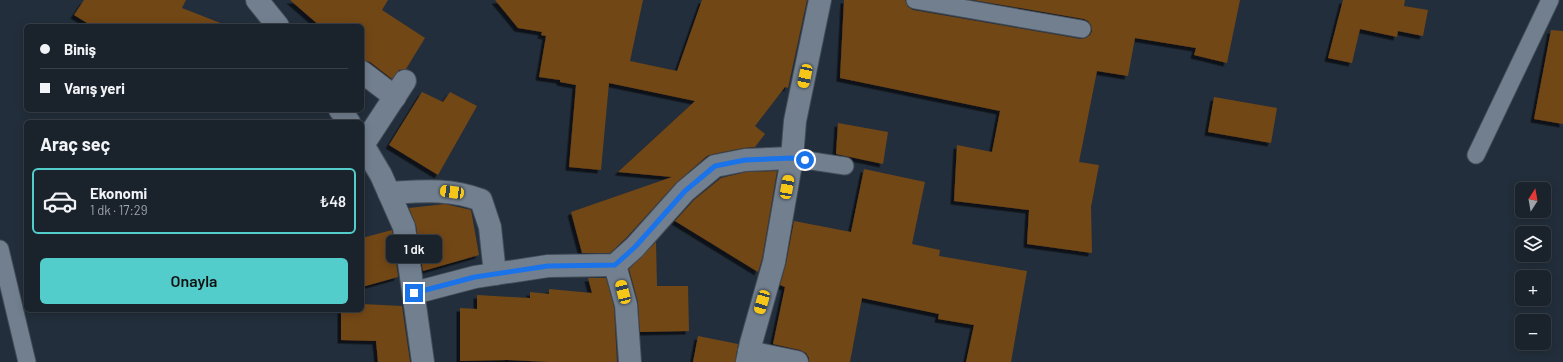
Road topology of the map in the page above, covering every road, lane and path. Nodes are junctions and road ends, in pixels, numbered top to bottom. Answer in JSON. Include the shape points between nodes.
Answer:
{"nodes":[{"id":1,"x":257,"y":0,"type":"edge"},
{"id":2,"x":820,"y":0,"type":"edge"},
{"id":3,"x":915,"y":0,"type":"edge"},
{"id":4,"x":1550,"y":0,"type":"edge"},
{"id":5,"x":276,"y":24,"type":"edge"},
{"id":6,"x":1082,"y":29,"type":"dead end"},
{"id":7,"x":364,"y":73,"type":"edge"},
{"id":8,"x":364,"y":143,"type":"edge"},
{"id":9,"x":364,"y":146,"type":"edge"},
{"id":10,"x":1476,"y":155,"type":"dead end"},
{"id":11,"x":792,"y":158,"type":"junction"},
{"id":12,"x":845,"y":166,"type":"dead end"},
{"id":13,"x":390,"y":193,"type":"junction"},
{"id":14,"x":0,"y":249,"type":"edge"},
{"id":15,"x":615,"y":265,"type":"junction"},
{"id":16,"x":495,"y":274,"type":"junction"},
{"id":17,"x":414,"y":293,"type":"junction"},
{"id":18,"x":748,"y":357,"type":"edge"},
{"id":19,"x":27,"y":362,"type":"edge"},
{"id":20,"x":423,"y":362,"type":"edge"},
{"id":21,"x":630,"y":362,"type":"edge"},
{"id":22,"x":797,"y":362,"type":"edge"}],
"edges":[{"from":1,"to":5,"type":"street"},
{"from":2,"to":11,"type":"street","via":[[795,121]]},
{"from":3,"to":6,"type":"lane"},
{"from":4,"to":10,"type":"lane"},
{"from":7,"to":8,"type":"street","via":[[400,89]]},
{"from":9,"to":13,"type":"street","via":[[382,174]]},
{"from":11,"to":12,"type":"lane"},
{"from":11,"to":15,"type":"street","via":[[745,160],[715,166],[685,191],[635,247]]},
{"from":11,"to":18,"type":"street","via":[[774,262]]},
{"from":13,"to":16,"type":"street","via":[[437,190],[466,194],[481,200],[490,227]]},
{"from":13,"to":17,"type":"street","via":[[404,227]]},
{"from":14,"to":19,"type":"lane"},
{"from":15,"to":16,"type":"street","via":[[548,266]]},
{"from":15,"to":21,"type":"street","via":[[626,305]]},
{"from":16,"to":17,"type":"street"},
{"from":17,"to":20,"type":"street"},
{"from":18,"to":22,"type":"street"}]}
